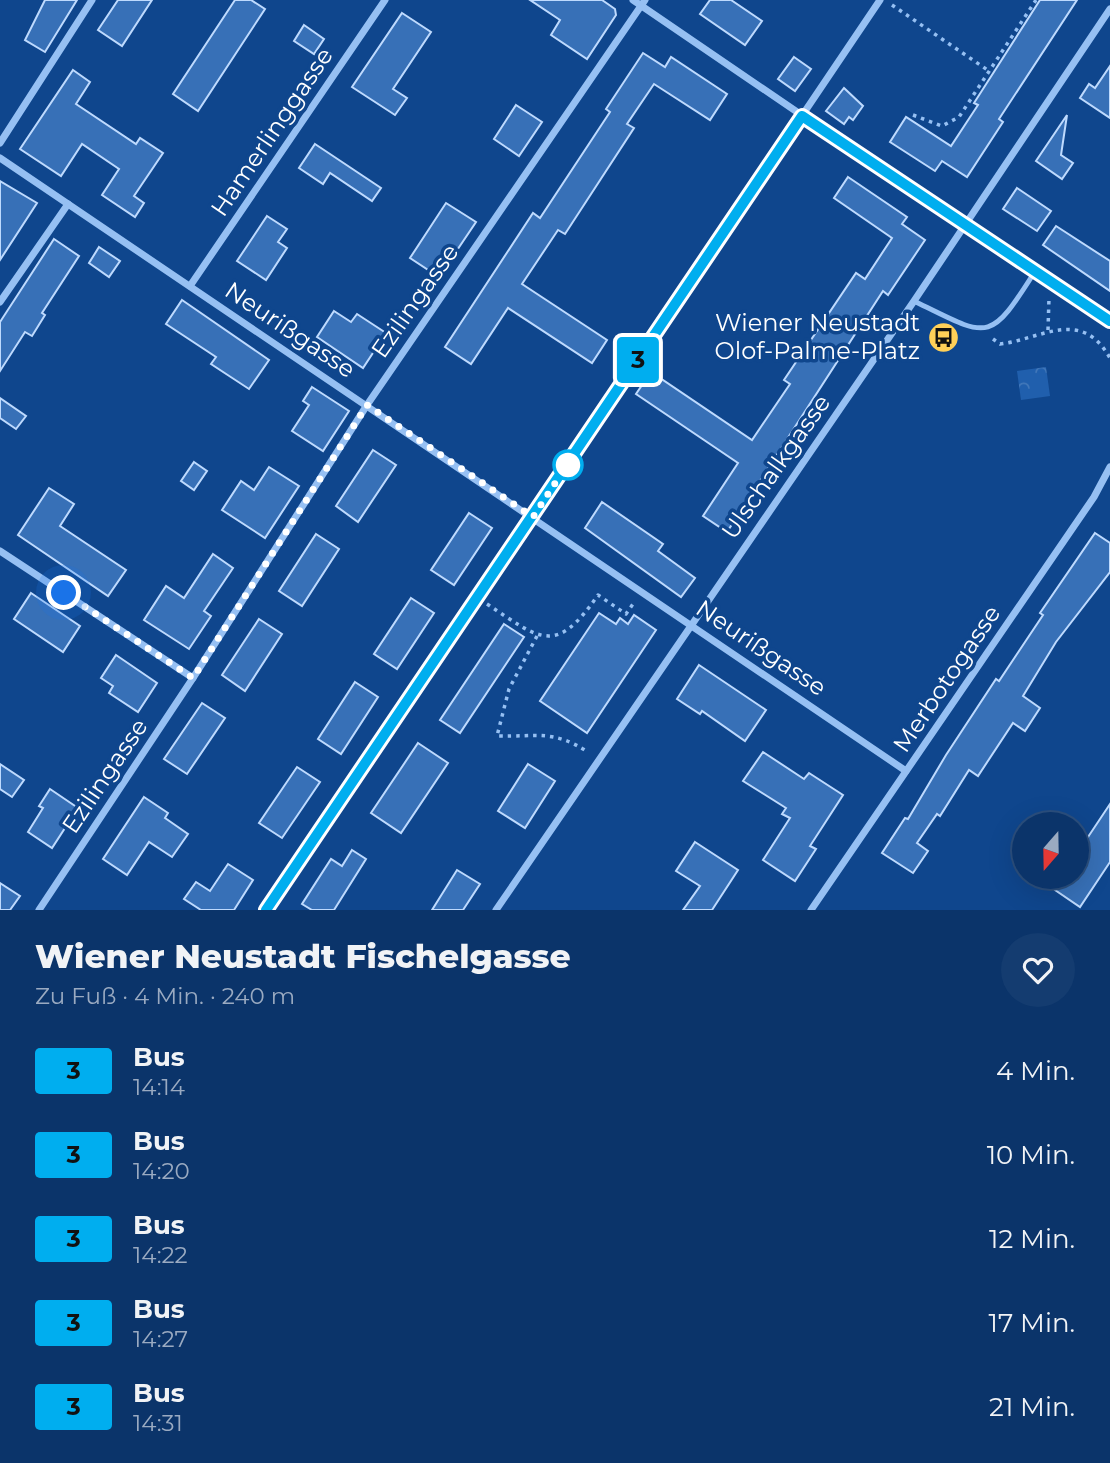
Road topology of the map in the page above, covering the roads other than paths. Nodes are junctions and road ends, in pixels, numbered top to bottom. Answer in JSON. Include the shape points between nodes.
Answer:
{"nodes":[{"id":1,"x":92,"y":0,"type":"edge"},
{"id":2,"x":385,"y":0,"type":"edge"},
{"id":3,"x":633,"y":0,"type":"edge"},
{"id":4,"x":882,"y":0,"type":"edge"},
{"id":5,"x":643,"y":3,"type":"edge"},
{"id":6,"x":1110,"y":9,"type":"edge"},
{"id":7,"x":802,"y":116,"type":"junction"},
{"id":8,"x":0,"y":143,"type":"edge"},
{"id":9,"x":0,"y":158,"type":"edge"},
{"id":10,"x":68,"y":204,"type":"junction"},
{"id":11,"x":964,"y":226,"type":"junction"},
{"id":12,"x":1034,"y":273,"type":"junction"},
{"id":13,"x":190,"y":286,"type":"junction"},
{"id":14,"x":914,"y":301,"type":"junction"},
{"id":15,"x":0,"y":302,"type":"edge"},
{"id":16,"x":1110,"y":321,"type":"edge"},
{"id":17,"x":367,"y":405,"type":"junction"},
{"id":18,"x":1110,"y":467,"type":"edge"},
{"id":19,"x":533,"y":517,"type":"junction"},
{"id":20,"x":0,"y":551,"type":"edge"},
{"id":21,"x":691,"y":623,"type":"junction"},
{"id":22,"x":193,"y":678,"type":"junction"},
{"id":23,"x":906,"y":771,"type":"junction"},
{"id":24,"x":38,"y":910,"type":"edge"},
{"id":25,"x":266,"y":910,"type":"edge"},
{"id":26,"x":496,"y":910,"type":"edge"},
{"id":27,"x":811,"y":910,"type":"edge"}],
"edges":[{"from":1,"to":8,"type":"street"},
{"from":2,"to":13,"type":"street","name":"Hamerlinggasse"},
{"from":3,"to":5,"type":"street"},
{"from":4,"to":7,"type":"street"},
{"from":5,"to":7,"type":"street"},
{"from":5,"to":17,"type":"street","name":"Ezilingasse"},
{"from":6,"to":11,"type":"street","name":"Ulschalkgasse"},
{"from":7,"to":11,"type":"street"},
{"from":7,"to":19,"type":"street"},
{"from":9,"to":10,"type":"street","name":"Neurißgasse"},
{"from":10,"to":13,"type":"street","name":"Neurißgasse"},
{"from":10,"to":15,"type":"street"},
{"from":11,"to":12,"type":"street"},
{"from":11,"to":14,"type":"street","name":"Ulschalkgasse"},
{"from":12,"to":14,"type":"lane","via":[[1006,317],[993,328],[977,328]]},
{"from":12,"to":16,"type":"street"},
{"from":13,"to":17,"type":"street","name":"Neurißgasse"},
{"from":14,"to":21,"type":"street","name":"Ulschalkgasse"},
{"from":17,"to":19,"type":"street","name":"Neurißgasse"},
{"from":17,"to":22,"type":"street","name":"Ezilingasse"},
{"from":18,"to":23,"type":"street","name":"Merbotogasse"},
{"from":19,"to":21,"type":"street","name":"Neurißgasse"},
{"from":19,"to":25,"type":"street"},
{"from":20,"to":22,"type":"street"},
{"from":21,"to":23,"type":"street","name":"Neurißgasse"},
{"from":21,"to":26,"type":"street","name":"Ulschalkgasse"},
{"from":22,"to":24,"type":"street","name":"Ezilingasse"},
{"from":23,"to":27,"type":"street","name":"Merbotogasse"}]}
